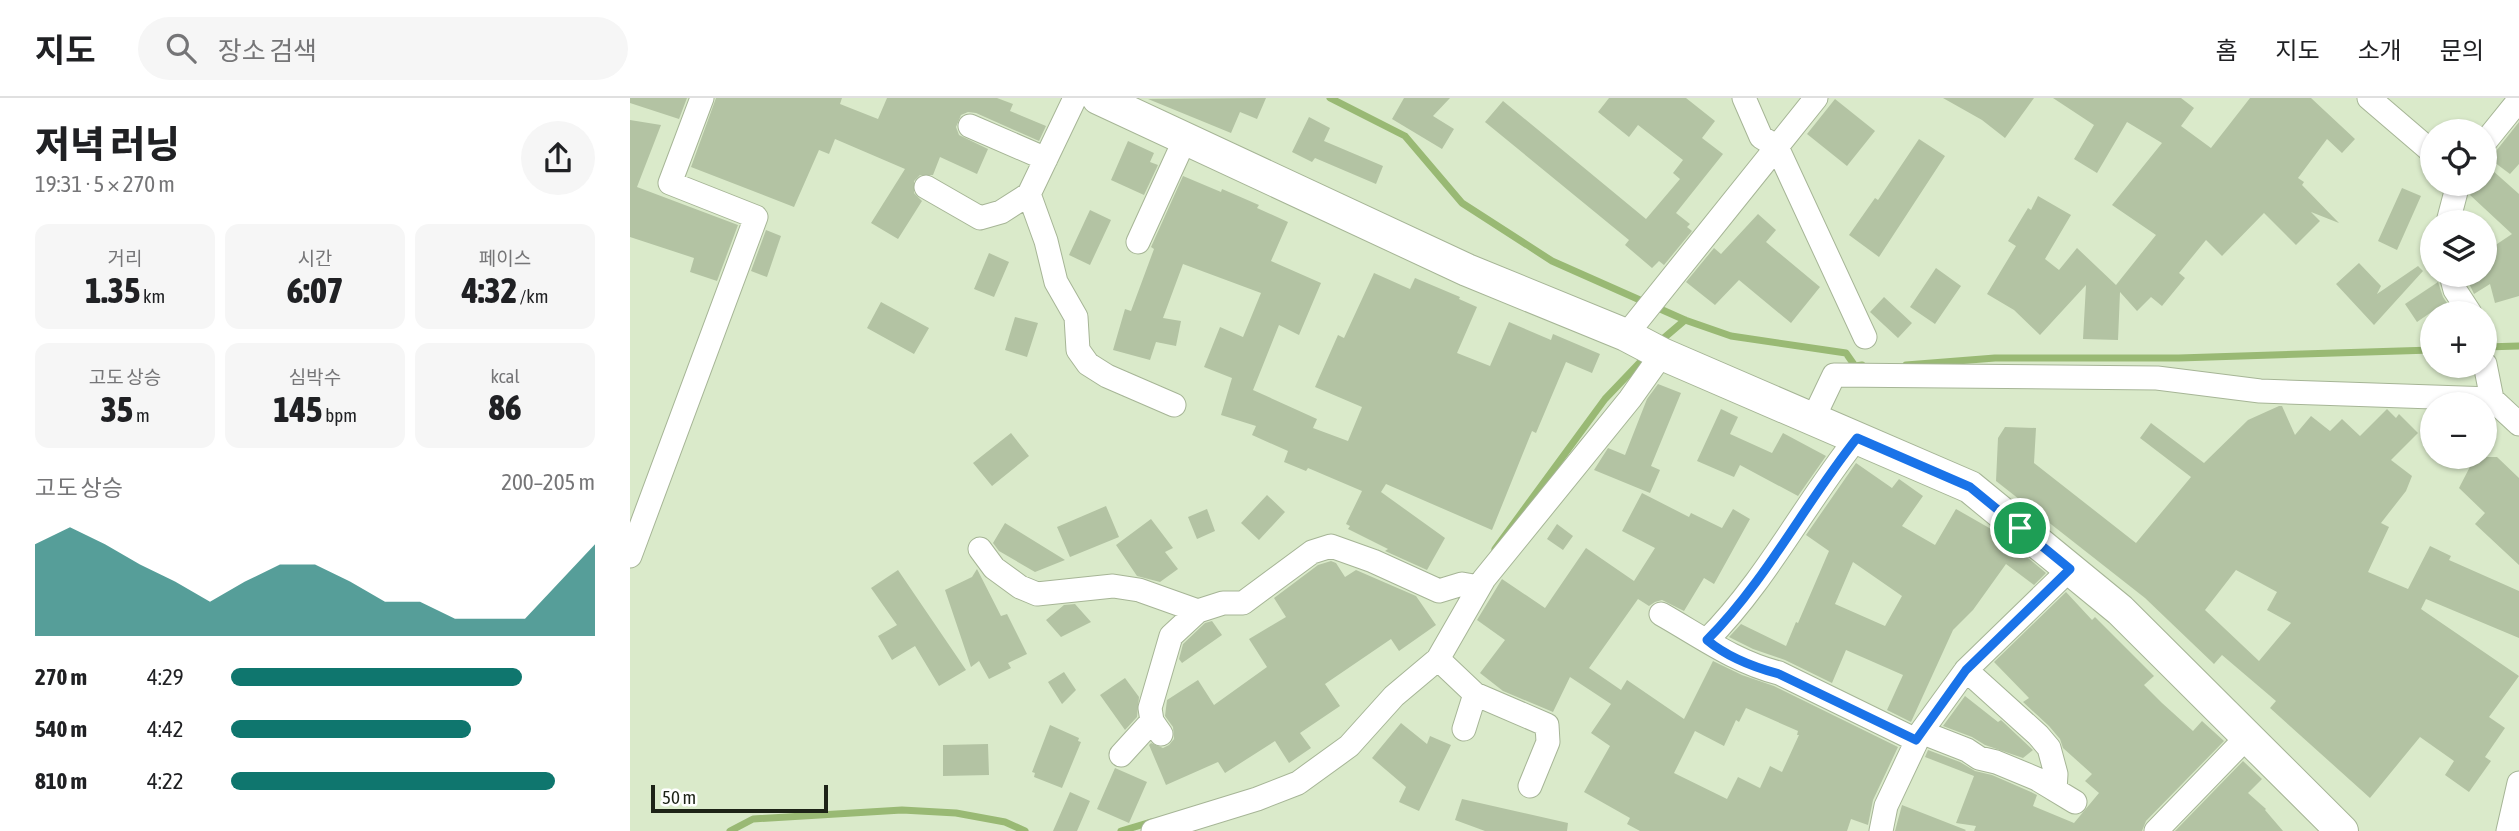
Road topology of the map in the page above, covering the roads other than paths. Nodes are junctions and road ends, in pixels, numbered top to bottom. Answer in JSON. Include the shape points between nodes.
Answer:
{"nodes":[{"id":1,"x":702,"y":98,"type":"edge"},
{"id":2,"x":1075,"y":98,"type":"edge"},
{"id":3,"x":1098,"y":98,"type":"edge"},
{"id":4,"x":1744,"y":98,"type":"edge"},
{"id":5,"x":1816,"y":98,"type":"edge"},
{"id":6,"x":2369,"y":98,"type":"edge"},
{"id":7,"x":2519,"y":100,"type":"edge"},
{"id":8,"x":970,"y":126,"type":"dead end"},
{"id":9,"x":2497,"y":127,"type":"edge"},
{"id":10,"x":1185,"y":139,"type":"junction"},
{"id":11,"x":2420,"y":142,"type":"edge"},
{"id":12,"x":1777,"y":147,"type":"junction"},
{"id":13,"x":1046,"y":159,"type":"junction"},
{"id":14,"x":926,"y":187,"type":"dead end"},
{"id":15,"x":1029,"y":194,"type":"junction"},
{"id":16,"x":1138,"y":242,"type":"dead end"},
{"id":17,"x":1865,"y":337,"type":"dead end"},
{"id":18,"x":1647,"y":341,"type":"junction"},
{"id":19,"x":2488,"y":382,"type":"edge"},
{"id":20,"x":1174,"y":405,"type":"dead end"},
{"id":21,"x":1813,"y":419,"type":"junction"},
{"id":22,"x":2519,"y":424,"type":"edge"},
{"id":23,"x":1857,"y":438,"type":"junction"},
{"id":24,"x":979,"y":549,"type":"dead end"},
{"id":25,"x":630,"y":556,"type":"edge"},
{"id":26,"x":2070,"y":569,"type":"junction"},
{"id":27,"x":1471,"y":586,"type":"junction"},
{"id":28,"x":1198,"y":611,"type":"junction"},
{"id":29,"x":1661,"y":614,"type":"dead end"},
{"id":30,"x":1707,"y":640,"type":"junction"},
{"id":31,"x":1438,"y":659,"type":"junction"},
{"id":32,"x":1966,"y":670,"type":"junction"},
{"id":33,"x":1475,"y":694,"type":"junction"},
{"id":34,"x":1464,"y":729,"type":"dead end"},
{"id":35,"x":1919,"y":736,"type":"junction"},
{"id":36,"x":2247,"y":737,"type":"junction"},
{"id":37,"x":1121,"y":755,"type":"dead end"},
{"id":38,"x":2519,"y":783,"type":"edge"},
{"id":39,"x":1530,"y":786,"type":"dead end"},
{"id":40,"x":2054,"y":790,"type":"junction"},
{"id":41,"x":2075,"y":802,"type":"dead end"},
{"id":42,"x":1153,"y":831,"type":"edge"},
{"id":43,"x":1881,"y":831,"type":"edge"},
{"id":44,"x":2156,"y":831,"type":"edge"},
{"id":45,"x":2342,"y":831,"type":"edge"},
{"id":46,"x":2508,"y":831,"type":"edge"}],
"edges":[{"from":1,"to":25,"type":"street","via":[[670,183],[756,218]]},
{"from":2,"to":13,"type":"street"},
{"from":3,"to":10,"type":"street"},
{"from":4,"to":12,"type":"street","via":[[1761,137]]},
{"from":5,"to":12,"type":"street"},
{"from":6,"to":11,"type":"street"},
{"from":7,"to":9,"type":"street"},
{"from":8,"to":13,"type":"street"},
{"from":10,"to":16,"type":"street"},
{"from":10,"to":18,"type":"street","via":[[1467,270]]},
{"from":12,"to":17,"type":"street"},
{"from":12,"to":18,"type":"street","via":[[1661,292]]},
{"from":13,"to":15,"type":"street"},
{"from":14,"to":15,"type":"street","via":[[981,218],[1001,212]]},
{"from":15,"to":20,"type":"street","via":[[1056,282],[1076,317],[1078,351],[1107,376]]},
{"from":18,"to":21,"type":"street"},
{"from":18,"to":27,"type":"street","via":[[1621,410]]},
{"from":19,"to":21,"type":"street","via":[[2260,391],[2157,378],[1834,375]]},
{"from":19,"to":22,"type":"street"},
{"from":21,"to":23,"type":"street"},
{"from":23,"to":26,"type":"street","via":[[1970,487]]},
{"from":23,"to":30,"type":"street","via":[[1762,572]]},
{"from":24,"to":28,"type":"street","via":[[994,568],[1037,594],[1113,586]]},
{"from":26,"to":32,"type":"street"},
{"from":26,"to":36,"type":"street","via":[[2120,610]]},
{"from":27,"to":28,"type":"street","via":[[1439,591],[1331,546],[1312,552],[1243,603],[1223,603]]},
{"from":27,"to":31,"type":"street"},
{"from":28,"to":37,"type":"street","via":[[1171,636],[1164,655],[1150,708],[1156,728]]},
{"from":29,"to":30,"type":"street"},
{"from":30,"to":35,"type":"street","via":[[1758,668]]},
{"from":31,"to":33,"type":"street"},
{"from":31,"to":42,"type":"street","via":[[1394,696],[1349,746],[1298,783]]},
{"from":32,"to":35,"type":"street"},
{"from":32,"to":40,"type":"street","via":[[2049,748],[2056,774]]},
{"from":33,"to":34,"type":"street"},
{"from":33,"to":39,"type":"street","via":[[1547,725],[1548,741]]},
{"from":35,"to":40,"type":"street","via":[[1967,750]]},
{"from":35,"to":43,"type":"street","via":[[1886,806]]},
{"from":36,"to":44,"type":"street"},
{"from":36,"to":45,"type":"street"},
{"from":38,"to":46,"type":"street"},
{"from":40,"to":41,"type":"street"}]}
